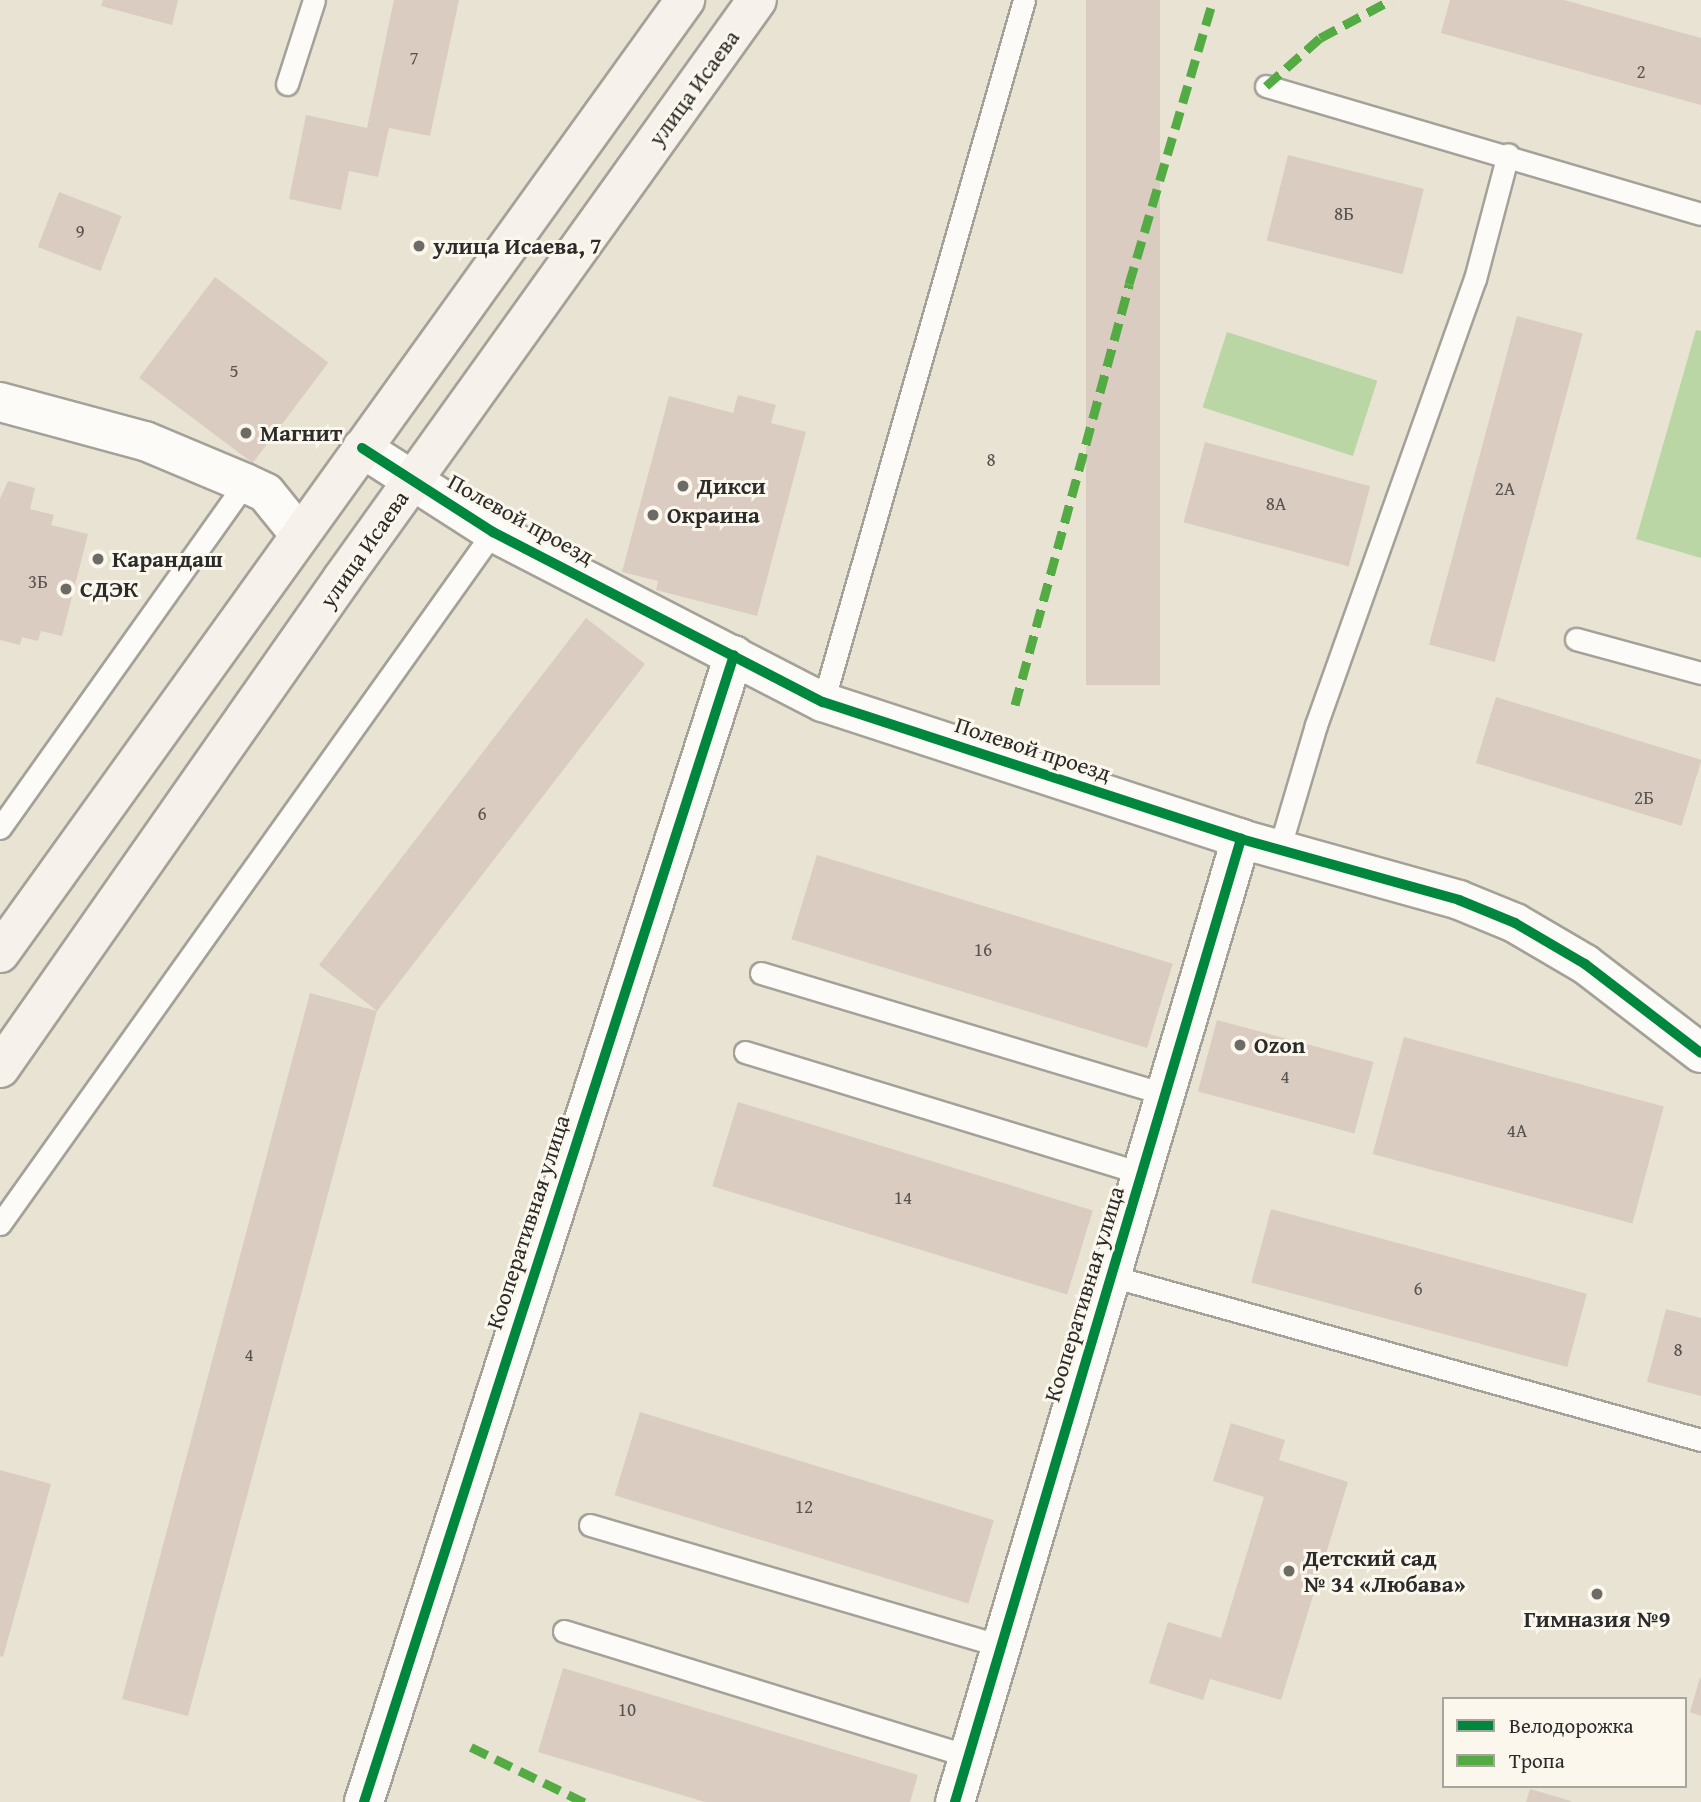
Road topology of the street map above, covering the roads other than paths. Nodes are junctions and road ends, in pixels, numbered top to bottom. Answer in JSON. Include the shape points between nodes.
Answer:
{"nodes":[{"id":1,"x":314,"y":0,"type":"edge"},
{"id":2,"x":685,"y":0,"type":"edge"},
{"id":3,"x":757,"y":0,"type":"edge"},
{"id":4,"x":1024,"y":0,"type":"edge"},
{"id":5,"x":287,"y":84,"type":"dead end"},
{"id":6,"x":1266,"y":86,"type":"dead end"},
{"id":7,"x":1508,"y":154,"type":"junction"},
{"id":8,"x":1701,"y":214,"type":"edge"},
{"id":9,"x":0,"y":402,"type":"edge"},
{"id":10,"x":362,"y":448,"type":"junction"},
{"id":11,"x":413,"y":481,"type":"junction"},
{"id":12,"x":245,"y":483,"type":"junction"},
{"id":13,"x":493,"y":532,"type":"junction"},
{"id":14,"x":300,"y":535,"type":"junction"},
{"id":15,"x":1576,"y":639,"type":"dead end"},
{"id":16,"x":734,"y":655,"type":"junction"},
{"id":17,"x":1701,"y":673,"type":"edge"},
{"id":18,"x":823,"y":702,"type":"junction"},
{"id":19,"x":0,"y":828,"type":"edge"},
{"id":20,"x":1241,"y":839,"type":"junction"},
{"id":21,"x":1279,"y":850,"type":"junction"},
{"id":22,"x":0,"y":953,"type":"edge"},
{"id":23,"x":761,"y":972,"type":"dead end"},
{"id":24,"x":744,"y":1052,"type":"dead end"},
{"id":25,"x":1701,"y":1053,"type":"edge"},
{"id":26,"x":0,"y":1068,"type":"edge"},
{"id":27,"x":1165,"y":1094,"type":"junction"},
{"id":28,"x":1142,"y":1173,"type":"junction"},
{"id":29,"x":0,"y":1224,"type":"edge"},
{"id":30,"x":1111,"y":1276,"type":"junction"},
{"id":31,"x":1701,"y":1440,"type":"edge"},
{"id":32,"x":590,"y":1525,"type":"dead end"},
{"id":33,"x":564,"y":1631,"type":"dead end"},
{"id":34,"x":1002,"y":1646,"type":"junction"},
{"id":35,"x":969,"y":1756,"type":"junction"},
{"id":36,"x":364,"y":1802,"type":"edge"},
{"id":37,"x":955,"y":1802,"type":"edge"}],
"edges":[{"from":1,"to":5,"type":"lane"},
{"from":2,"to":10,"type":"main road"},
{"from":3,"to":11,"type":"main road","name":"улица Исаева"},
{"from":4,"to":18,"type":"lane"},
{"from":6,"to":7,"type":"lane"},
{"from":7,"to":8,"type":"lane"},
{"from":7,"to":21,"type":"lane","via":[[1475,279],[1316,724]]},
{"from":9,"to":12,"type":"street","via":[[145,441]]},
{"from":10,"to":11,"type":"street","name":"Полевой проезд"},
{"from":10,"to":14,"type":"main road"},
{"from":11,"to":13,"type":"street","name":"Полевой проезд"},
{"from":11,"to":26,"type":"main road","name":"улица Исаева"},
{"from":12,"to":14,"type":"street","via":[[266,493]]},
{"from":12,"to":19,"type":"lane"},
{"from":13,"to":16,"type":"street","name":"Полевой проезд"},
{"from":13,"to":29,"type":"lane"},
{"from":14,"to":22,"type":"main road"},
{"from":15,"to":17,"type":"lane"},
{"from":16,"to":18,"type":"street","name":"Полевой проезд"},
{"from":16,"to":36,"type":"street","name":"Кооперативная улица"},
{"from":18,"to":20,"type":"street","name":"Полевой проезд"},
{"from":20,"to":21,"type":"street","name":"Полевой проезд"},
{"from":20,"to":27,"type":"street","name":"Кооперативная улица"},
{"from":21,"to":25,"type":"street","name":"Полевой проезд","via":[[1459,900],[1515,923],[1585,964]]},
{"from":23,"to":27,"type":"lane"},
{"from":24,"to":28,"type":"lane"},
{"from":27,"to":28,"type":"street","name":"Кооперативная улица"},
{"from":28,"to":30,"type":"street","name":"Кооперативная улица"},
{"from":30,"to":31,"type":"lane"},
{"from":30,"to":34,"type":"street","name":"Кооперативная улица"},
{"from":32,"to":34,"type":"lane"},
{"from":33,"to":35,"type":"lane"},
{"from":34,"to":35,"type":"street","name":"Кооперативная улица"},
{"from":35,"to":37,"type":"street","name":"Кооперативная улица"}]}
